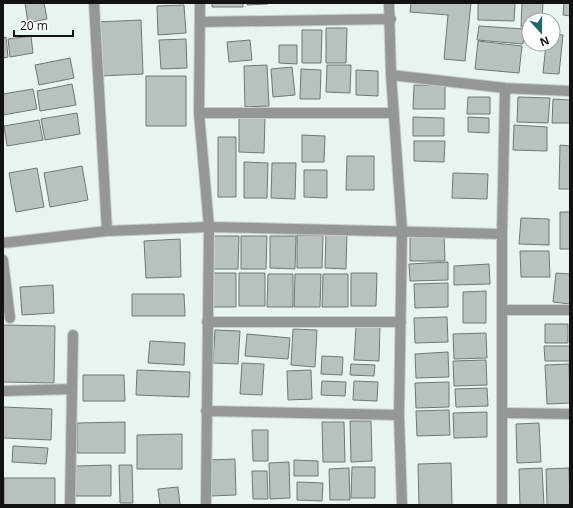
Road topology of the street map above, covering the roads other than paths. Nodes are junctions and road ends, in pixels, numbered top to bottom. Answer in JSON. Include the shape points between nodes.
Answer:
{"nodes":[{"id":1,"x":94,"y":3,"type":"edge"},
{"id":2,"x":200,"y":3,"type":"edge"},
{"id":3,"x":390,"y":3,"type":"edge"},
{"id":4,"x":391,"y":19,"type":"junction"},
{"id":5,"x":200,"y":22,"type":"junction"},
{"id":6,"x":391,"y":75,"type":"junction"},
{"id":7,"x":505,"y":88,"type":"junction"},
{"id":8,"x":570,"y":91,"type":"edge"},
{"id":9,"x":199,"y":113,"type":"junction"},
{"id":10,"x":394,"y":113,"type":"junction"},
{"id":11,"x":209,"y":227,"type":"junction"},
{"id":12,"x":402,"y":230,"type":"junction"},
{"id":13,"x":106,"y":231,"type":"junction"},
{"id":14,"x":502,"y":234,"type":"junction"},
{"id":15,"x":3,"y":244,"type":"edge"},
{"id":16,"x":3,"y":260,"type":"edge"},
{"id":17,"x":503,"y":310,"type":"junction"},
{"id":18,"x":570,"y":310,"type":"edge"},
{"id":19,"x":10,"y":318,"type":"dead end"},
{"id":20,"x":208,"y":322,"type":"junction"},
{"id":21,"x":401,"y":322,"type":"junction"},
{"id":22,"x":72,"y":335,"type":"dead end"},
{"id":23,"x":72,"y":389,"type":"junction"},
{"id":24,"x":3,"y":392,"type":"edge"},
{"id":25,"x":206,"y":410,"type":"junction"},
{"id":26,"x":502,"y":413,"type":"junction"},
{"id":27,"x":570,"y":414,"type":"edge"},
{"id":28,"x":399,"y":415,"type":"junction"},
{"id":29,"x":70,"y":505,"type":"edge"},
{"id":30,"x":206,"y":505,"type":"edge"},
{"id":31,"x":402,"y":505,"type":"edge"},
{"id":32,"x":502,"y":505,"type":"edge"}],
"edges":[{"from":1,"to":13,"type":"street"},
{"from":2,"to":5,"type":"street"},
{"from":3,"to":4,"type":"street"},
{"from":4,"to":5,"type":"street"},
{"from":4,"to":6,"type":"street"},
{"from":5,"to":9,"type":"street"},
{"from":6,"to":7,"type":"street"},
{"from":6,"to":10,"type":"street"},
{"from":7,"to":8,"type":"street"},
{"from":7,"to":14,"type":"street"},
{"from":9,"to":10,"type":"street"},
{"from":9,"to":11,"type":"street"},
{"from":10,"to":12,"type":"street"},
{"from":11,"to":12,"type":"street"},
{"from":11,"to":13,"type":"street"},
{"from":11,"to":20,"type":"street"},
{"from":12,"to":14,"type":"street"},
{"from":12,"to":21,"type":"street"},
{"from":13,"to":15,"type":"street"},
{"from":14,"to":17,"type":"street"},
{"from":16,"to":19,"type":"street"},
{"from":17,"to":18,"type":"street"},
{"from":17,"to":26,"type":"street"},
{"from":20,"to":21,"type":"street"},
{"from":20,"to":25,"type":"street"},
{"from":21,"to":28,"type":"street"},
{"from":22,"to":23,"type":"street"},
{"from":23,"to":24,"type":"street"},
{"from":23,"to":29,"type":"street"},
{"from":25,"to":28,"type":"street"},
{"from":25,"to":30,"type":"street"},
{"from":26,"to":27,"type":"street"},
{"from":26,"to":32,"type":"street"},
{"from":28,"to":31,"type":"street"}]}
